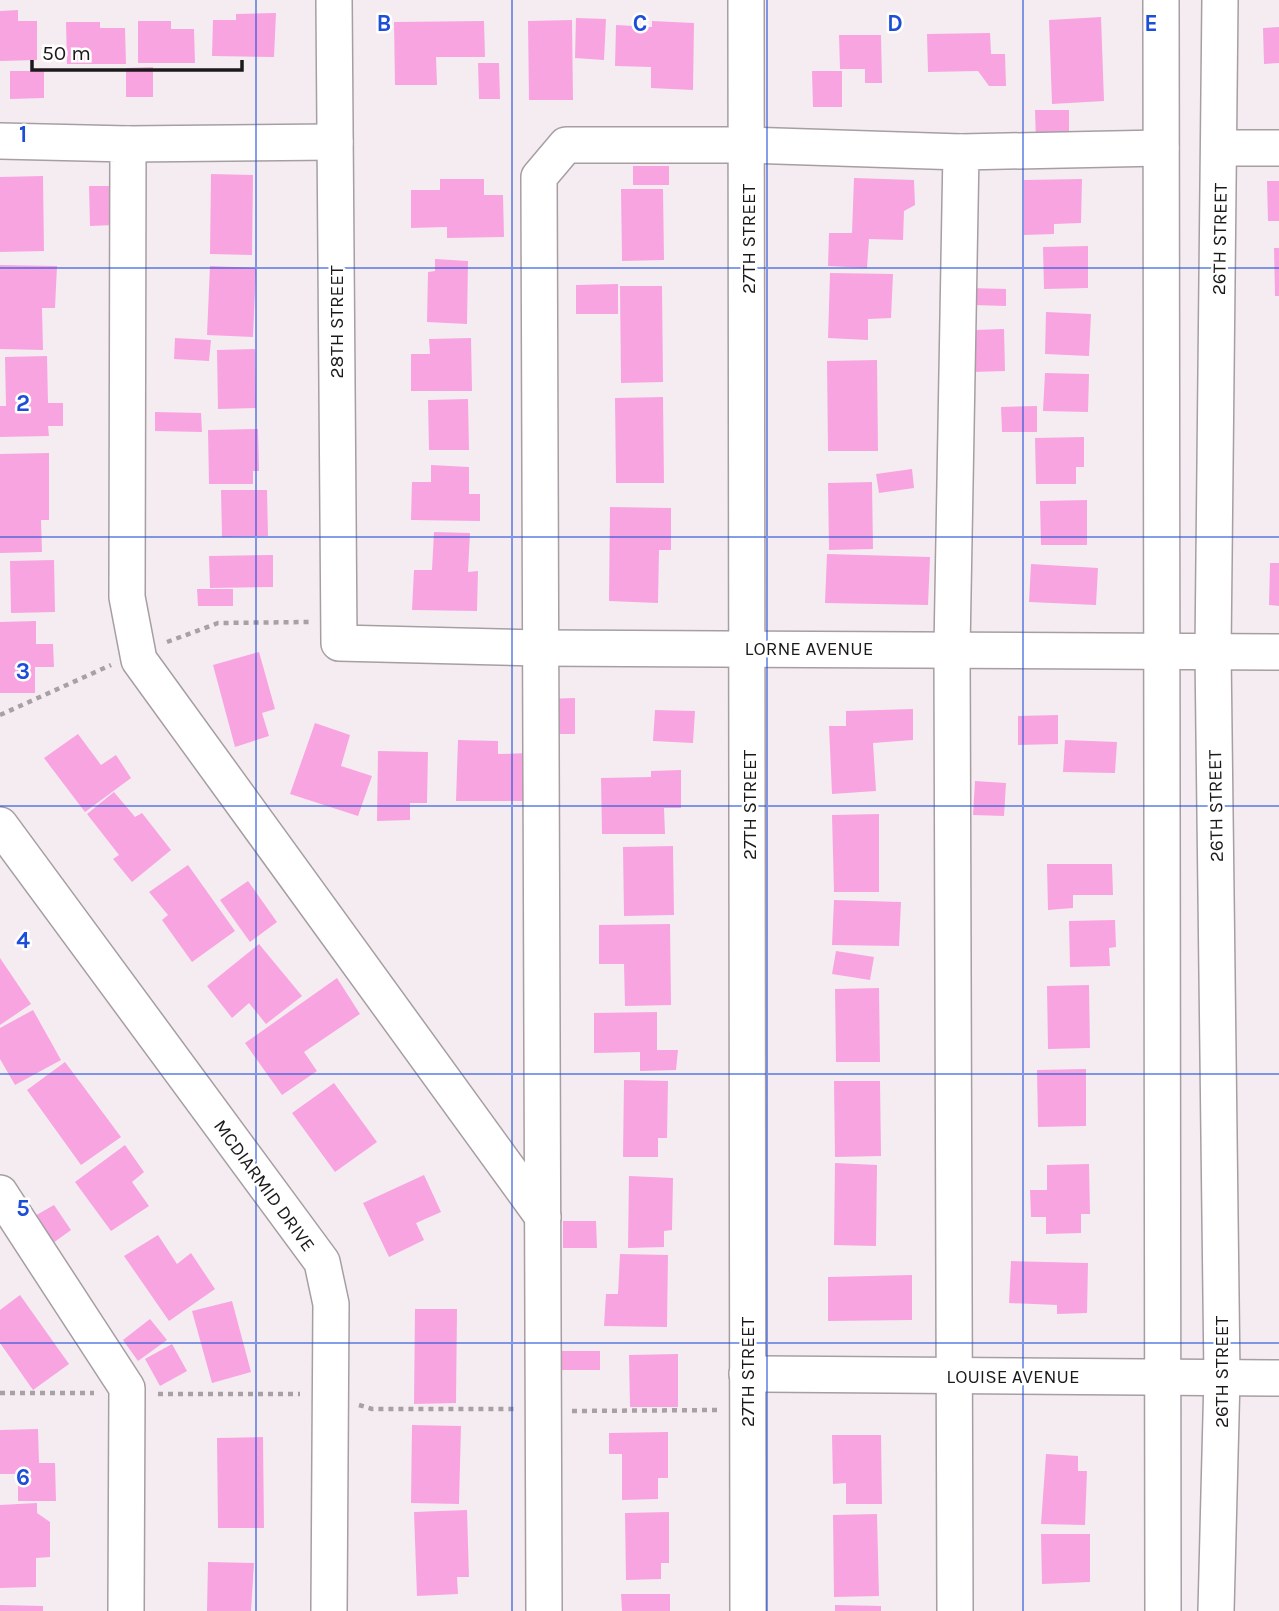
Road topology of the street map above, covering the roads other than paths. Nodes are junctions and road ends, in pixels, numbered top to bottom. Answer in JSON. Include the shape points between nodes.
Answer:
{"nodes":[{"id":1,"x":334,"y":0,"type":"edge"},
{"id":2,"x":746,"y":0,"type":"edge"},
{"id":3,"x":1161,"y":0,"type":"edge"},
{"id":4,"x":1220,"y":0,"type":"edge"},
{"id":5,"x":0,"y":141,"type":"edge"},
{"id":6,"x":335,"y":142,"type":"junction"},
{"id":7,"x":128,"y":145,"type":"junction"},
{"id":8,"x":747,"y":145,"type":"junction"},
{"id":9,"x":1161,"y":148,"type":"junction"},
{"id":10,"x":1220,"y":148,"type":"junction"},
{"id":11,"x":1279,"y":148,"type":"edge"},
{"id":12,"x":961,"y":152,"type":"junction"},
{"id":13,"x":339,"y":643,"type":"joint"},
{"id":14,"x":749,"y":647,"type":"junction"},
{"id":15,"x":539,"y":648,"type":"junction"},
{"id":16,"x":952,"y":649,"type":"junction"},
{"id":17,"x":1160,"y":652,"type":"junction"},
{"id":18,"x":1213,"y":652,"type":"junction"},
{"id":19,"x":1279,"y":652,"type":"edge"},
{"id":20,"x":0,"y":825,"type":"edge"},
{"id":21,"x":0,"y":1193,"type":"edge"},
{"id":22,"x":543,"y":1217,"type":"junction"},
{"id":23,"x":747,"y":1374,"type":"junction"},
{"id":24,"x":955,"y":1376,"type":"junction"},
{"id":25,"x":1163,"y":1377,"type":"junction"},
{"id":26,"x":1222,"y":1377,"type":"junction"},
{"id":27,"x":1279,"y":1378,"type":"edge"},
{"id":28,"x":126,"y":1611,"type":"edge"},
{"id":29,"x":330,"y":1611,"type":"edge"},
{"id":30,"x":544,"y":1611,"type":"edge"},
{"id":31,"x":748,"y":1611,"type":"edge"},
{"id":32,"x":955,"y":1611,"type":"edge"},
{"id":33,"x":1163,"y":1611,"type":"edge"},
{"id":34,"x":1216,"y":1611,"type":"edge"}],
"edges":[{"from":1,"to":6,"type":"street","name":"28TH STREET"},
{"from":2,"to":8,"type":"street","name":"27TH STREET"},
{"from":3,"to":9,"type":"street"},
{"from":4,"to":10,"type":"street","name":"26TH STREET"},
{"from":5,"to":7,"type":"street"},
{"from":6,"to":7,"type":"street"},
{"from":6,"to":13,"type":"street","name":"28TH STREET"},
{"from":7,"to":22,"type":"street","via":[[127,597],[139,660]]},
{"from":8,"to":12,"type":"street"},
{"from":8,"to":14,"type":"street","name":"27TH STREET"},
{"from":8,"to":15,"type":"street","via":[[566,145],[539,177]]},
{"from":9,"to":12,"type":"street"},
{"from":9,"to":17,"type":"street"},
{"from":10,"to":11,"type":"street"},
{"from":10,"to":18,"type":"street","name":"26TH STREET"},
{"from":12,"to":16,"type":"street"},
{"from":13,"to":15,"type":"street","name":"LORNE AVENUE"},
{"from":14,"to":15,"type":"street","name":"LORNE AVENUE"},
{"from":14,"to":16,"type":"street","name":"LORNE AVENUE"},
{"from":14,"to":23,"type":"street","name":"27TH STREET"},
{"from":15,"to":22,"type":"street"},
{"from":16,"to":17,"type":"street","name":"LORNE AVENUE"},
{"from":16,"to":24,"type":"street"},
{"from":17,"to":18,"type":"street","name":"LORNE AVENUE"},
{"from":17,"to":25,"type":"street"},
{"from":18,"to":19,"type":"street","name":"LORNE AVENUE"},
{"from":18,"to":26,"type":"street","name":"26TH STREET"},
{"from":20,"to":29,"type":"street","name":"MCDIARMID DRIVE","via":[[322,1262],[331,1304]]},
{"from":21,"to":28,"type":"street","via":[[127,1388]]},
{"from":22,"to":30,"type":"street"},
{"from":23,"to":24,"type":"street","name":"LOUISE AVENUE"},
{"from":23,"to":31,"type":"street","name":"27TH STREET"},
{"from":24,"to":25,"type":"street","name":"LOUISE AVENUE"},
{"from":24,"to":32,"type":"street"},
{"from":25,"to":26,"type":"street","name":"LOUISE AVENUE"},
{"from":25,"to":33,"type":"street"},
{"from":26,"to":27,"type":"street","name":"LOUISE AVENUE"},
{"from":26,"to":34,"type":"street","name":"26TH STREET"}]}
